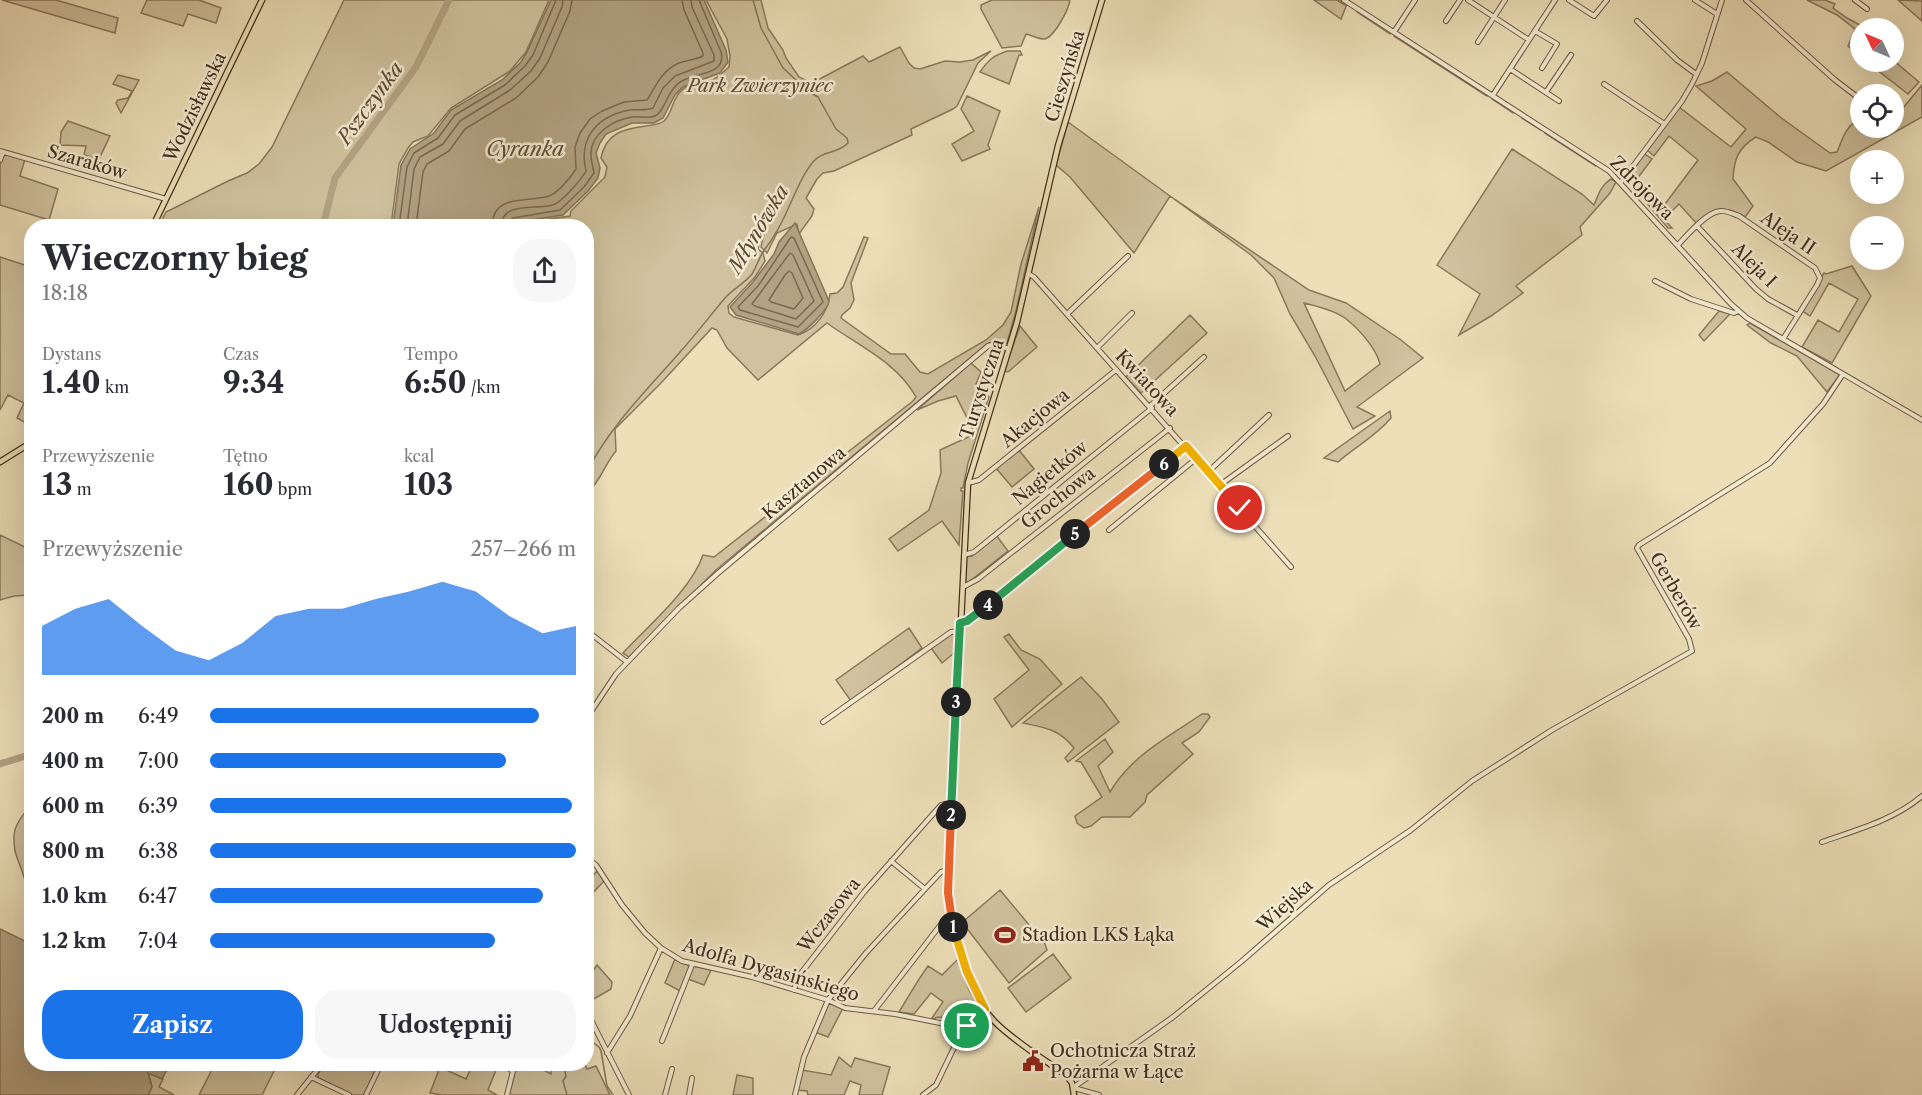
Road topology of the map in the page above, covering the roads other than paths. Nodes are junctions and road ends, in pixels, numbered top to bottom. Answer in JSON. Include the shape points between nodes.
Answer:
{"nodes":[{"id":1,"x":262,"y":0,"type":"edge"},
{"id":2,"x":1102,"y":0,"type":"edge"},
{"id":3,"x":1344,"y":0,"type":"edge"},
{"id":4,"x":1415,"y":0,"type":"edge"},
{"id":5,"x":1460,"y":0,"type":"edge"},
{"id":6,"x":1468,"y":0,"type":"edge"},
{"id":7,"x":1505,"y":0,"type":"edge"},
{"id":8,"x":1555,"y":0,"type":"edge"},
{"id":9,"x":1569,"y":0,"type":"edge"},
{"id":10,"x":1607,"y":0,"type":"edge"},
{"id":11,"x":1695,"y":0,"type":"edge"},
{"id":12,"x":1722,"y":0,"type":"edge"},
{"id":13,"x":1746,"y":0,"type":"edge"},
{"id":14,"x":1855,"y":0,"type":"edge"},
{"id":15,"x":1867,"y":9,"type":"dead end"},
{"id":16,"x":1717,"y":14,"type":"junction"},
{"id":17,"x":1494,"y":17,"type":"junction"},
{"id":18,"x":1446,"y":21,"type":"dead end"},
{"id":19,"x":1637,"y":21,"type":"dead end"},
{"id":20,"x":1535,"y":31,"type":"junction"},
{"id":21,"x":1394,"y":32,"type":"junction"},
{"id":22,"x":1529,"y":40,"type":"junction"},
{"id":23,"x":1478,"y":42,"type":"dead end"},
{"id":24,"x":1571,"y":55,"type":"dead end"},
{"id":25,"x":1542,"y":68,"type":"dead end"},
{"id":26,"x":1510,"y":69,"type":"junction"},
{"id":27,"x":1696,"y":75,"type":"junction"},
{"id":28,"x":1604,"y":84,"type":"dead end"},
{"id":29,"x":1850,"y":91,"type":"edge"},
{"id":30,"x":1546,"y":92,"type":"junction"},
{"id":31,"x":1493,"y":95,"type":"junction"},
{"id":32,"x":1559,"y":100,"type":"dead end"},
{"id":33,"x":1663,"y":123,"type":"junction"},
{"id":34,"x":1,"y":151,"type":"edge"},
{"id":35,"x":1054,"y":159,"type":"joint"},
{"id":36,"x":0,"y":160,"type":"edge"},
{"id":37,"x":1621,"y":182,"type":"junction"},
{"id":38,"x":166,"y":199,"type":"junction"},
{"id":39,"x":156,"y":219,"type":"edge"},
{"id":40,"x":1697,"y":226,"type":"junction"},
{"id":41,"x":1678,"y":245,"type":"junction"},
{"id":42,"x":1128,"y":256,"type":"dead end"},
{"id":43,"x":1029,"y":274,"type":"junction"},
{"id":44,"x":1655,"y":281,"type":"dead end"},
{"id":45,"x":1739,"y":311,"type":"junction"},
{"id":46,"x":1132,"y":313,"type":"dead end"},
{"id":47,"x":1067,"y":314,"type":"junction"},
{"id":48,"x":1797,"y":315,"type":"junction"},
{"id":49,"x":1783,"y":339,"type":"junction"},
{"id":50,"x":1097,"y":348,"type":"junction"},
{"id":51,"x":1009,"y":349,"type":"junction"},
{"id":52,"x":1204,"y":357,"type":"dead end"},
{"id":53,"x":1116,"y":370,"type":"junction"},
{"id":54,"x":1843,"y":374,"type":"junction"},
{"id":55,"x":1151,"y":407,"type":"junction"},
{"id":56,"x":1269,"y":415,"type":"dead end"},
{"id":57,"x":1922,"y":420,"type":"edge"},
{"id":58,"x":1170,"y":428,"type":"junction"},
{"id":59,"x":1288,"y":436,"type":"dead end"},
{"id":60,"x":1186,"y":446,"type":"junction"},
{"id":61,"x":24,"y":447,"type":"edge"},
{"id":62,"x":1197,"y":458,"type":"junction"},
{"id":63,"x":0,"y":462,"type":"edge"},
{"id":64,"x":1208,"y":472,"type":"junction"},
{"id":65,"x":968,"y":483,"type":"junction"},
{"id":66,"x":1220,"y":486,"type":"junction"},
{"id":67,"x":1108,"y":530,"type":"dead end"},
{"id":68,"x":963,"y":556,"type":"junction"},
{"id":69,"x":1291,"y":567,"type":"dead end"},
{"id":70,"x":962,"y":586,"type":"junction"},
{"id":71,"x":960,"y":623,"type":"junction"},
{"id":72,"x":960,"y":631,"type":"junction"},
{"id":73,"x":594,"y":636,"type":"edge"},
{"id":74,"x":627,"y":662,"type":"junction"},
{"id":75,"x":594,"y":706,"type":"edge"},
{"id":76,"x":823,"y":722,"type":"dead end"},
{"id":77,"x":1519,"y":751,"type":"joint"},
{"id":78,"x":1922,"y":796,"type":"edge"},
{"id":79,"x":951,"y":802,"type":"junction"},
{"id":80,"x":1822,"y":842,"type":"dead end"},
{"id":81,"x":891,"y":861,"type":"junction"},
{"id":82,"x":594,"y":865,"type":"edge"},
{"id":83,"x":948,"y":870,"type":"junction"},
{"id":84,"x":925,"y":889,"type":"junction"},
{"id":85,"x":951,"y":917,"type":"junction"},
{"id":86,"x":661,"y":948,"type":"junction"},
{"id":87,"x":692,"y":965,"type":"junction"},
{"id":88,"x":794,"y":990,"type":"junction"},
{"id":89,"x":828,"y":1000,"type":"junction"},
{"id":90,"x":985,"y":1009,"type":"junction"},
{"id":91,"x":873,"y":1012,"type":"junction"},
{"id":92,"x":594,"y":1025,"type":"edge"},
{"id":93,"x":964,"y":1027,"type":"junction"},
{"id":94,"x":662,"y":1041,"type":"dead end"},
{"id":95,"x":607,"y":1053,"type":"junction"},
{"id":96,"x":672,"y":1070,"type":"dead end"},
{"id":97,"x":316,"y":1071,"type":"edge"},
{"id":98,"x":378,"y":1071,"type":"edge"},
{"id":99,"x":513,"y":1071,"type":"edge"},
{"id":100,"x":311,"y":1077,"type":"junction"},
{"id":101,"x":692,"y":1078,"type":"dead end"},
{"id":102,"x":1074,"y":1087,"type":"junction"},
{"id":103,"x":297,"y":1095,"type":"edge"},
{"id":104,"x":349,"y":1095,"type":"edge"},
{"id":105,"x":366,"y":1095,"type":"edge"},
{"id":106,"x":507,"y":1095,"type":"edge"},
{"id":107,"x":629,"y":1095,"type":"edge"},
{"id":108,"x":664,"y":1095,"type":"edge"},
{"id":109,"x":689,"y":1095,"type":"edge"},
{"id":110,"x":795,"y":1095,"type":"edge"},
{"id":111,"x":923,"y":1095,"type":"edge"},
{"id":112,"x":1074,"y":1095,"type":"edge"},
{"id":113,"x":1099,"y":1095,"type":"edge"}],
"edges":[{"from":1,"to":38,"type":"main road","name":"Wodzisławska"},
{"from":2,"to":35,"type":"main road","name":"Cieszyńska"},
{"from":3,"to":21,"type":"street","name":"Zdrojowa"},
{"from":4,"to":21,"type":"street"},
{"from":5,"to":18,"type":"street"},
{"from":6,"to":17,"type":"street"},
{"from":7,"to":17,"type":"street"},
{"from":8,"to":20,"type":"street"},
{"from":9,"to":10,"type":"street","via":[[1594,16]]},
{"from":11,"to":16,"type":"street"},
{"from":12,"to":16,"type":"street"},
{"from":13,"to":29,"type":"street"},
{"from":14,"to":15,"type":"street"},
{"from":16,"to":27,"type":"street"},
{"from":17,"to":22,"type":"street"},
{"from":17,"to":23,"type":"street"},
{"from":19,"to":27,"type":"street"},
{"from":20,"to":22,"type":"street"},
{"from":20,"to":25,"type":"street","via":[[1557,44]]},
{"from":21,"to":31,"type":"street","name":"Zdrojowa"},
{"from":22,"to":26,"type":"street"},
{"from":24,"to":30,"type":"street"},
{"from":26,"to":30,"type":"street"},
{"from":26,"to":31,"type":"street"},
{"from":27,"to":33,"type":"street","via":[[1682,101]]},
{"from":28,"to":33,"type":"street"},
{"from":30,"to":32,"type":"street"},
{"from":31,"to":37,"type":"street","name":"Zdrojowa"},
{"from":33,"to":37,"type":"street"},
{"from":34,"to":36,"type":"street"},
{"from":34,"to":38,"type":"street","name":"Szaraków"},
{"from":35,"to":43,"type":"main road","name":"Turystyczna"},
{"from":37,"to":41,"type":"street","name":"Zdrojowa"},
{"from":38,"to":39,"type":"main road","name":"Wodzisławska"},
{"from":40,"to":41,"type":"street","name":"Aleja II"},
{"from":40,"to":48,"type":"street","name":"Aleja I","via":[[1756,289]]},
{"from":40,"to":48,"type":"street","name":"Aleja II","via":[[1711,213],[1739,216],[1815,268],[1820,278]]},
{"from":41,"to":45,"type":"street","name":"Zdrojowa"},
{"from":42,"to":47,"type":"street"},
{"from":43,"to":47,"type":"street","name":"Kwiatowa"},
{"from":43,"to":51,"type":"main road","name":"Turystyczna"},
{"from":44,"to":45,"type":"street","via":[[1706,304]]},
{"from":45,"to":49,"type":"street","name":"Zdrojowa"},
{"from":46,"to":50,"type":"street"},
{"from":47,"to":50,"type":"street","name":"Kwiatowa"},
{"from":48,"to":49,"type":"street","name":"Aleja II"},
{"from":49,"to":54,"type":"street","name":"Zdrojowa"},
{"from":50,"to":53,"type":"street","name":"Kwiatowa"},
{"from":51,"to":65,"type":"main road","name":"Turystyczna"},
{"from":51,"to":74,"type":"street","name":"Kasztanowa","via":[[988,346],[717,574]]},
{"from":52,"to":55,"type":"street","name":"Nagietków"},
{"from":53,"to":55,"type":"street","name":"Kwiatowa"},
{"from":53,"to":65,"type":"street","name":"Akacjowa","via":[[979,480]]},
{"from":54,"to":57,"type":"street","name":"Zdrojowa"},
{"from":54,"to":77,"type":"street","name":"Gerberów","via":[[1823,404],[1770,463],[1637,548],[1689,639],[1692,651]]},
{"from":55,"to":58,"type":"street","name":"Kwiatowa"},
{"from":55,"to":68,"type":"street","name":"Nagietków","via":[[974,552]]},
{"from":56,"to":64,"type":"street"},
{"from":58,"to":60,"type":"street","name":"Kwiatowa"},
{"from":58,"to":70,"type":"street","name":"Grochowa","via":[[984,574]]},
{"from":59,"to":66,"type":"street"},
{"from":60,"to":62,"type":"street","name":"Kwiatowa"},
{"from":60,"to":71,"type":"street","via":[[971,619]]},
{"from":61,"to":63,"type":"main road"},
{"from":62,"to":64,"type":"street","name":"Kwiatowa"},
{"from":62,"to":67,"type":"street"},
{"from":64,"to":66,"type":"street","name":"Kwiatowa"},
{"from":65,"to":68,"type":"main road","name":"Turystyczna"},
{"from":66,"to":69,"type":"street","name":"Kwiatowa"},
{"from":68,"to":70,"type":"main road","name":"Turystyczna"},
{"from":70,"to":71,"type":"main road","name":"Turystyczna"},
{"from":71,"to":72,"type":"main road","name":"Turystyczna"},
{"from":72,"to":76,"type":"street","via":[[951,632]]},
{"from":72,"to":79,"type":"main road","name":"Turystyczna"},
{"from":73,"to":74,"type":"street"},
{"from":74,"to":75,"type":"street","name":"Kasztanowa"},
{"from":77,"to":102,"type":"street","name":"Wiejska","via":[[1329,885],[1173,1017]]},
{"from":78,"to":80,"type":"street","via":[[1876,822]]},
{"from":79,"to":81,"type":"street","name":"Wczasowa","via":[[941,805]]},
{"from":79,"to":83,"type":"main road","name":"Turystyczna"},
{"from":81,"to":84,"type":"street"},
{"from":81,"to":88,"type":"street","name":"Wczasowa","via":[[798,977]]},
{"from":82,"to":86,"type":"street","name":"Adolfa Dygasińskiego","via":[[622,905]]},
{"from":83,"to":84,"type":"street"},
{"from":83,"to":85,"type":"main road","name":"Turystyczna"},
{"from":84,"to":89,"type":"street"},
{"from":85,"to":90,"type":"main road","name":"Turystyczna","via":[[967,972]]},
{"from":85,"to":91,"type":"street","via":[[945,919]]},
{"from":86,"to":87,"type":"street","name":"Adolfa Dygasińskiego"},
{"from":86,"to":95,"type":"street","via":[[630,1016]]},
{"from":87,"to":88,"type":"street","name":"Adolfa Dygasińskiego"},
{"from":87,"to":94,"type":"street"},
{"from":88,"to":89,"type":"street","name":"Adolfa Dygasińskiego"},
{"from":89,"to":91,"type":"street","name":"Adolfa Dygasińskiego","via":[[845,1008]]},
{"from":89,"to":110,"type":"street","via":[[804,1057]]},
{"from":90,"to":93,"type":"street"},
{"from":90,"to":102,"type":"main road","name":"Turystyczna","via":[[1006,1032],[1066,1075]]},
{"from":91,"to":93,"type":"street","name":"Adolfa Dygasińskiego"},
{"from":92,"to":95,"type":"street"},
{"from":93,"to":111,"type":"street","via":[[936,1085]]},
{"from":95,"to":107,"type":"street"},
{"from":96,"to":108,"type":"street"},
{"from":97,"to":100,"type":"street"},
{"from":98,"to":105,"type":"street"},
{"from":99,"to":106,"type":"street"},
{"from":100,"to":103,"type":"street"},
{"from":100,"to":104,"type":"street"},
{"from":101,"to":109,"type":"street"},
{"from":102,"to":112,"type":"main road"},
{"from":102,"to":113,"type":"street"}]}
